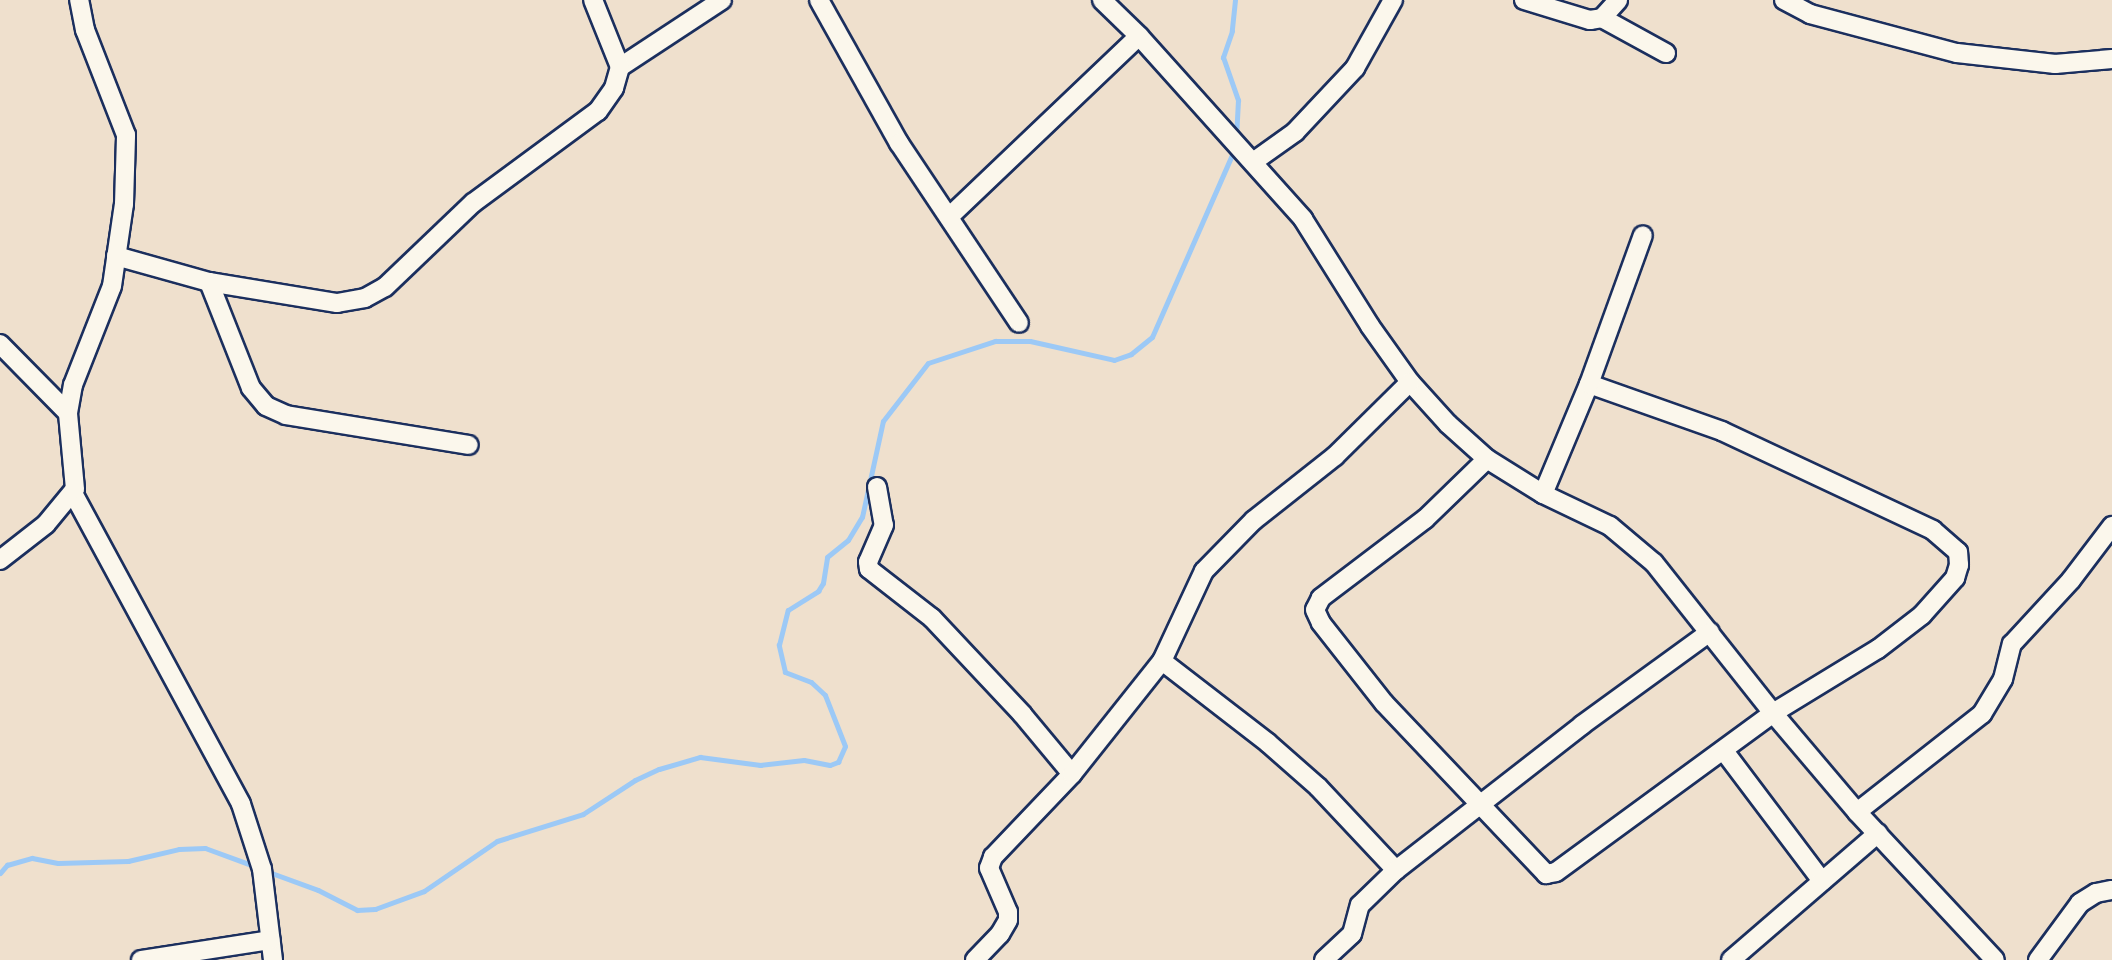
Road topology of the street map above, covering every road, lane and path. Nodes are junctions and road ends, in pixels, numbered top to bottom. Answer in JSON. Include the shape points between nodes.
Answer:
{"nodes":[{"id":1,"x":79,"y":0,"type":"edge"},
{"id":2,"x":593,"y":0,"type":"edge"},
{"id":3,"x":722,"y":0,"type":"edge"},
{"id":4,"x":819,"y":0,"type":"edge"},
{"id":5,"x":1102,"y":0,"type":"edge"},
{"id":6,"x":1393,"y":0,"type":"edge"},
{"id":7,"x":1524,"y":0,"type":"edge"},
{"id":8,"x":1618,"y":0,"type":"edge"},
{"id":9,"x":1784,"y":0,"type":"edge"},
{"id":10,"x":1602,"y":18,"type":"junction"},
{"id":11,"x":1139,"y":36,"type":"junction"},
{"id":12,"x":1666,"y":53,"type":"dead end"},
{"id":13,"x":2112,"y":59,"type":"edge"},
{"id":14,"x":620,"y":67,"type":"junction"},
{"id":15,"x":1251,"y":159,"type":"junction"},
{"id":16,"x":949,"y":217,"type":"junction"},
{"id":17,"x":1643,"y":235,"type":"dead end"},
{"id":18,"x":116,"y":256,"type":"junction"},
{"id":19,"x":209,"y":282,"type":"junction"},
{"id":20,"x":1019,"y":323,"type":"dead end"},
{"id":21,"x":0,"y":344,"type":"edge"},
{"id":22,"x":1410,"y":382,"type":"junction"},
{"id":23,"x":1589,"y":384,"type":"junction"},
{"id":24,"x":68,"y":413,"type":"junction"},
{"id":25,"x":469,"y":445,"type":"dead end"},
{"id":26,"x":1487,"y":459,"type":"junction"},
{"id":27,"x":877,"y":487,"type":"dead end"},
{"id":28,"x":73,"y":493,"type":"junction"},
{"id":29,"x":1543,"y":494,"type":"junction"},
{"id":30,"x":2112,"y":526,"type":"edge"},
{"id":31,"x":0,"y":560,"type":"edge"},
{"id":32,"x":1710,"y":632,"type":"junction"},
{"id":33,"x":1162,"y":661,"type":"junction"},
{"id":34,"x":1773,"y":713,"type":"junction"},
{"id":35,"x":1724,"y":751,"type":"junction"},
{"id":36,"x":1072,"y":774,"type":"junction"},
{"id":37,"x":1480,"y":803,"type":"junction"},
{"id":38,"x":1857,"y":812,"type":"junction"},
{"id":39,"x":1878,"y":833,"type":"junction"},
{"id":40,"x":1396,"y":870,"type":"junction"},
{"id":41,"x":1822,"y":881,"type":"junction"},
{"id":42,"x":2112,"y":890,"type":"edge"},
{"id":43,"x":270,"y":940,"type":"junction"},
{"id":44,"x":141,"y":960,"type":"edge"},
{"id":45,"x":273,"y":960,"type":"edge"},
{"id":46,"x":975,"y":960,"type":"edge"},
{"id":47,"x":1324,"y":960,"type":"edge"},
{"id":48,"x":1731,"y":960,"type":"edge"},
{"id":49,"x":1995,"y":960,"type":"edge"},
{"id":50,"x":2038,"y":960,"type":"edge"}],
"edges":[{"from":1,"to":18,"type":"street","via":[[85,30],[126,135],[128,167]]},
{"from":2,"to":14,"type":"street"},
{"from":3,"to":14,"type":"street"},
{"from":4,"to":16,"type":"street","via":[[899,143]]},
{"from":5,"to":11,"type":"street"},
{"from":6,"to":15,"type":"street","via":[[1355,68],[1295,132]]},
{"from":7,"to":10,"type":"street","via":[[1590,20]]},
{"from":8,"to":10,"type":"street"},
{"from":9,"to":13,"type":"street","via":[[1810,14],[1957,53],[2055,64]]},
{"from":10,"to":12,"type":"street"},
{"from":11,"to":15,"type":"street"},
{"from":11,"to":16,"type":"street"},
{"from":14,"to":19,"type":"street","via":[[614,88],[598,111],[473,203],[375,293],[337,303]]},
{"from":15,"to":22,"type":"street","via":[[1303,219]]},
{"from":16,"to":20,"type":"street"},
{"from":17,"to":23,"type":"street"},
{"from":18,"to":19,"type":"street"},
{"from":18,"to":24,"type":"street","via":[[112,286],[73,385]]},
{"from":19,"to":25,"type":"street","via":[[251,388],[266,406],[286,415]]},
{"from":21,"to":24,"type":"street"},
{"from":22,"to":26,"type":"street"},
{"from":22,"to":33,"type":"street","via":[[1335,456],[1217,555],[1204,571]]},
{"from":23,"to":29,"type":"street"},
{"from":23,"to":34,"type":"street","via":[[1722,431],[1933,530],[1958,552],[1955,578],[1922,615],[1878,649]]},
{"from":24,"to":28,"type":"street","via":[[77,483]]},
{"from":26,"to":29,"type":"street"},
{"from":26,"to":37,"type":"street","via":[[1425,519],[1321,598],[1315,610],[1384,703]]},
{"from":27,"to":36,"type":"street","via":[[884,525],[869,569],[932,618]]},
{"from":28,"to":31,"type":"street","via":[[46,524]]},
{"from":28,"to":43,"type":"street","via":[[241,804],[262,869]]},
{"from":29,"to":32,"type":"street","via":[[1631,540]]},
{"from":30,"to":38,"type":"street","via":[[2012,644],[2003,679],[1982,714]]},
{"from":32,"to":34,"type":"street"},
{"from":32,"to":37,"type":"street"},
{"from":33,"to":36,"type":"street"},
{"from":33,"to":40,"type":"street","via":[[1288,760]]},
{"from":34,"to":35,"type":"street"},
{"from":34,"to":38,"type":"street"},
{"from":35,"to":37,"type":"street","via":[[1556,872],[1546,874],[1533,864]]},
{"from":35,"to":41,"type":"street"},
{"from":36,"to":46,"type":"street","via":[[989,863],[1008,920]]},
{"from":37,"to":40,"type":"street"},
{"from":38,"to":39,"type":"street"},
{"from":39,"to":41,"type":"street"},
{"from":39,"to":49,"type":"street"},
{"from":40,"to":47,"type":"street","via":[[1360,905],[1352,934]]},
{"from":41,"to":48,"type":"street"},
{"from":42,"to":50,"type":"street","via":[[2080,903]]},
{"from":43,"to":44,"type":"street"},
{"from":43,"to":45,"type":"street"}]}
